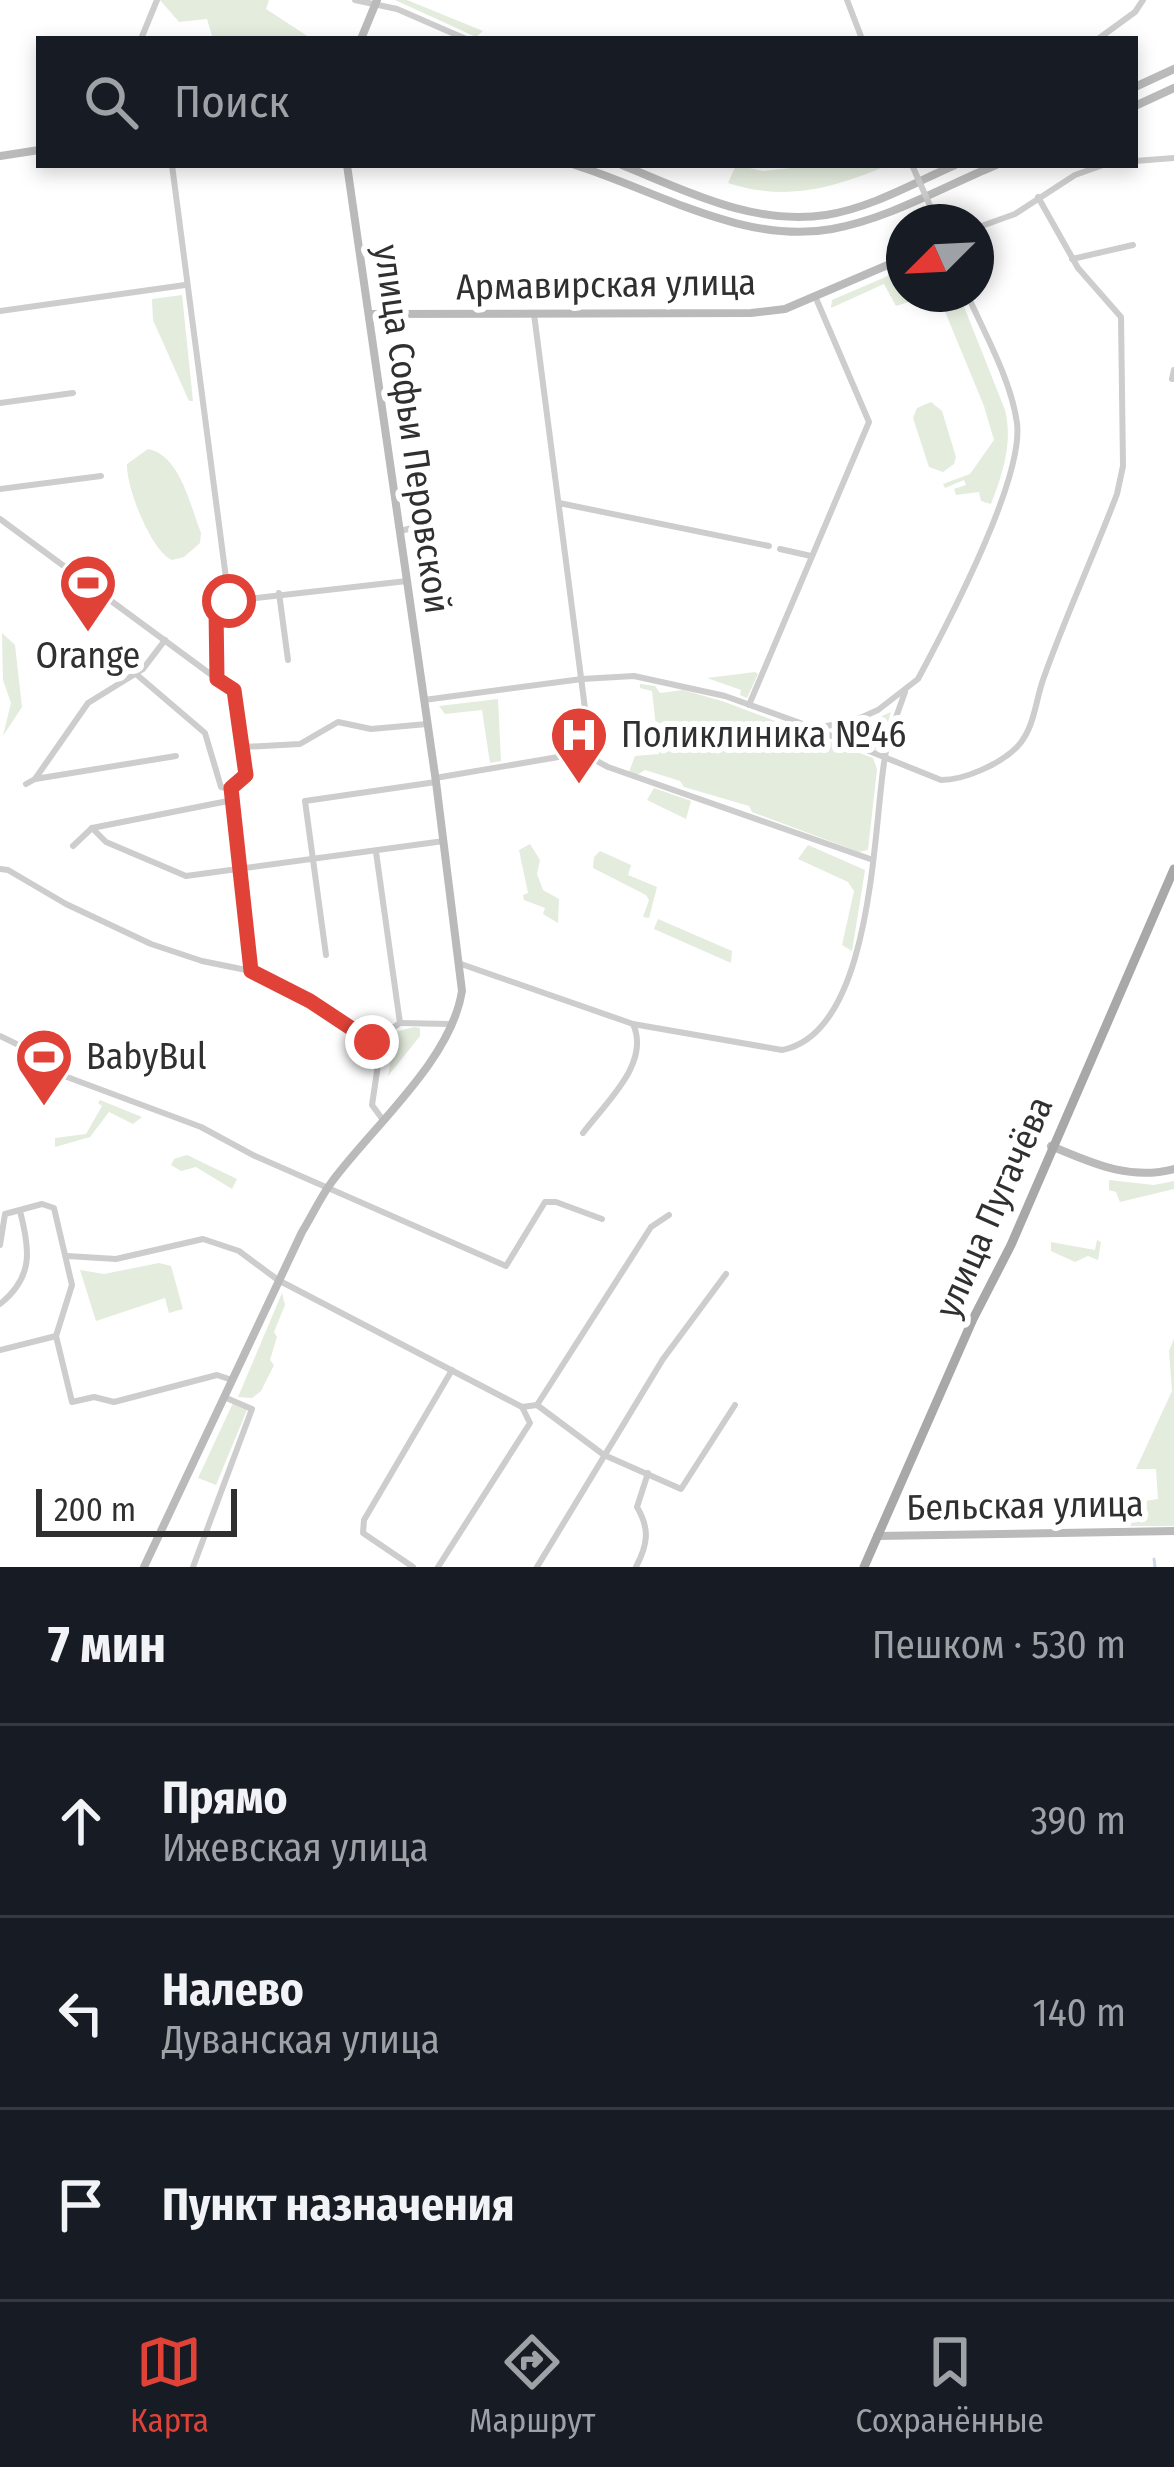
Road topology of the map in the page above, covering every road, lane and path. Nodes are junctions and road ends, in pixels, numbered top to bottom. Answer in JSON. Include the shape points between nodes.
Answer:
{"nodes":[{"id":1,"x":157,"y":0,"type":"edge"},
{"id":2,"x":355,"y":0,"type":"edge"},
{"id":3,"x":847,"y":0,"type":"edge"},
{"id":4,"x":1143,"y":0,"type":"edge"},
{"id":5,"x":376,"y":2,"type":"edge"},
{"id":6,"x":142,"y":36,"type":"edge"},
{"id":7,"x":362,"y":36,"type":"edge"},
{"id":8,"x":459,"y":36,"type":"edge"},
{"id":9,"x":861,"y":36,"type":"edge"},
{"id":10,"x":1102,"y":36,"type":"edge"},
{"id":11,"x":1174,"y":69,"type":"edge"},
{"id":12,"x":1138,"y":86,"type":"edge"},
{"id":13,"x":1173,"y":89,"type":"edge"},
{"id":14,"x":1138,"y":105,"type":"edge"},
{"id":15,"x":36,"y":150,"type":"edge"},
{"id":16,"x":0,"y":156,"type":"edge"},
{"id":17,"x":1174,"y":158,"type":"edge"},
{"id":18,"x":1138,"y":161,"type":"edge"},
{"id":19,"x":172,"y":168,"type":"edge"},
{"id":20,"x":347,"y":168,"type":"edge"},
{"id":21,"x":584,"y":168,"type":"edge"},
{"id":22,"x":630,"y":168,"type":"edge"},
{"id":23,"x":913,"y":168,"type":"edge"},
{"id":24,"x":948,"y":168,"type":"edge"},
{"id":25,"x":988,"y":168,"type":"edge"},
{"id":26,"x":1095,"y":168,"type":"edge"},
{"id":27,"x":1038,"y":197,"type":"junction"},
{"id":28,"x":929,"y":204,"type":"edge"},
{"id":29,"x":994,"y":222,"type":"edge"},
{"id":30,"x":1133,"y":244,"type":"dead end"},
{"id":31,"x":1072,"y":259,"type":"junction"},
{"id":32,"x":886,"y":266,"type":"edge"},
{"id":33,"x":185,"y":285,"type":"junction"},
{"id":34,"x":815,"y":296,"type":"junction"},
{"id":35,"x":0,"y":311,"type":"edge"},
{"id":36,"x":975,"y":312,"type":"edge"},
{"id":37,"x":369,"y":314,"type":"junction"},
{"id":38,"x":534,"y":314,"type":"junction"},
{"id":39,"x":73,"y":393,"type":"dead end"},
{"id":40,"x":0,"y":403,"type":"edge"},
{"id":41,"x":101,"y":476,"type":"dead end"},
{"id":42,"x":0,"y":489,"type":"edge"},
{"id":43,"x":559,"y":503,"type":"junction"},
{"id":44,"x":0,"y":519,"type":"edge"},
{"id":45,"x":428,"y":524,"type":"dead end"},
{"id":46,"x":400,"y":531,"type":"junction"},
{"id":47,"x":769,"y":546,"type":"dead end"},
{"id":48,"x":780,"y":549,"type":"dead end"},
{"id":49,"x":811,"y":556,"type":"junction"},
{"id":50,"x":407,"y":581,"type":"junction"},
{"id":51,"x":279,"y":593,"type":"junction"},
{"id":52,"x":229,"y":601,"type":"junction"},
{"id":53,"x":165,"y":640,"type":"junction"},
{"id":54,"x":288,"y":661,"type":"dead end"},
{"id":55,"x":136,"y":674,"type":"junction"},
{"id":56,"x":217,"y":679,"type":"junction"},
{"id":57,"x":582,"y":679,"type":"junction"},
{"id":58,"x":904,"y":692,"type":"junction"},
{"id":59,"x":424,"y":700,"type":"junction"},
{"id":60,"x":749,"y":705,"type":"junction"},
{"id":61,"x":427,"y":724,"type":"junction"},
{"id":62,"x":814,"y":728,"type":"junction"},
{"id":63,"x":244,"y":747,"type":"junction"},
{"id":64,"x":591,"y":755,"type":"junction"},
{"id":65,"x":176,"y":756,"type":"dead end"},
{"id":66,"x":884,"y":757,"type":"junction"},
{"id":67,"x":35,"y":778,"type":"junction"},
{"id":68,"x":436,"y":780,"type":"junction"},
{"id":69,"x":26,"y":784,"type":"dead end"},
{"id":70,"x":231,"y":788,"type":"junction"},
{"id":71,"x":233,"y":800,"type":"junction"},
{"id":72,"x":92,"y":827,"type":"junction"},
{"id":73,"x":444,"y":841,"type":"junction"},
{"id":74,"x":73,"y":846,"type":"dead end"},
{"id":75,"x":376,"y":852,"type":"junction"},
{"id":76,"x":873,"y":860,"type":"junction"},
{"id":77,"x":312,"y":861,"type":"junction"},
{"id":78,"x":0,"y":869,"type":"edge"},
{"id":79,"x":1174,"y":869,"type":"edge"},
{"id":80,"x":242,"y":870,"type":"junction"},
{"id":81,"x":326,"y":956,"type":"dead end"},
{"id":82,"x":461,"y":964,"type":"junction"},
{"id":83,"x":251,"y":971,"type":"junction"},
{"id":84,"x":400,"y":1023,"type":"junction"},
{"id":85,"x":454,"y":1024,"type":"junction"},
{"id":86,"x":633,"y":1024,"type":"junction"},
{"id":87,"x":0,"y":1036,"type":"edge"},
{"id":88,"x":372,"y":1042,"type":"junction"},
{"id":89,"x":383,"y":1120,"type":"junction"},
{"id":90,"x":583,"y":1133,"type":"dead end"},
{"id":91,"x":1051,"y":1146,"type":"junction"},
{"id":92,"x":1174,"y":1169,"type":"edge"},
{"id":93,"x":329,"y":1186,"type":"junction"},
{"id":94,"x":20,"y":1211,"type":"junction"},
{"id":95,"x":669,"y":1215,"type":"dead end"},
{"id":96,"x":602,"y":1219,"type":"dead end"},
{"id":97,"x":0,"y":1245,"type":"edge"},
{"id":98,"x":68,"y":1256,"type":"junction"},
{"id":99,"x":726,"y":1274,"type":"dead end"},
{"id":100,"x":278,"y":1280,"type":"junction"},
{"id":101,"x":0,"y":1304,"type":"edge"},
{"id":102,"x":56,"y":1336,"type":"junction"},
{"id":103,"x":0,"y":1350,"type":"edge"},
{"id":104,"x":452,"y":1370,"type":"junction"},
{"id":105,"x":232,"y":1380,"type":"junction"},
{"id":106,"x":224,"y":1397,"type":"junction"},
{"id":107,"x":537,"y":1405,"type":"junction"},
{"id":108,"x":735,"y":1406,"type":"dead end"},
{"id":109,"x":521,"y":1407,"type":"junction"},
{"id":110,"x":604,"y":1454,"type":"junction"},
{"id":111,"x":648,"y":1473,"type":"junction"},
{"id":112,"x":1174,"y":1531,"type":"edge"},
{"id":113,"x":877,"y":1536,"type":"junction"},
{"id":114,"x":144,"y":1567,"type":"edge"},
{"id":115,"x":194,"y":1567,"type":"edge"},
{"id":116,"x":413,"y":1567,"type":"edge"},
{"id":117,"x":438,"y":1567,"type":"edge"},
{"id":118,"x":537,"y":1567,"type":"edge"},
{"id":119,"x":636,"y":1567,"type":"edge"},
{"id":120,"x":864,"y":1567,"type":"edge"}],
"edges":[{"from":1,"to":6,"type":"street"},
{"from":2,"to":5,"type":"street"},
{"from":3,"to":9,"type":"street"},
{"from":4,"to":10,"type":"street"},
{"from":5,"to":7,"type":"main road"},
{"from":5,"to":8,"type":"street"},
{"from":11,"to":12,"type":"main road"},
{"from":13,"to":14,"type":"main road"},
{"from":15,"to":16,"type":"main road"},
{"from":17,"to":18,"type":"street"},
{"from":19,"to":33,"type":"street"},
{"from":20,"to":37,"type":"main road","name":"улица Софьи Перовской"},
{"from":21,"to":25,"type":"main road","via":[[745,225],[805,232],[864,220]]},
{"from":22,"to":24,"type":"main road","via":[[730,206],[798,217],[857,207]]},
{"from":23,"to":28,"type":"street","bridge":true},
{"from":26,"to":27,"type":"street"},
{"from":27,"to":29,"type":"street"},
{"from":27,"to":31,"type":"street"},
{"from":30,"to":31,"type":"street"},
{"from":31,"to":66,"type":"street","via":[[1117,308],[1124,328],[1123,466],[1028,733],[1014,750],[956,780]]},
{"from":32,"to":34,"type":"main road","name":"Армавирская улица"},
{"from":33,"to":35,"type":"street"},
{"from":33,"to":52,"type":"street"},
{"from":34,"to":38,"type":"main road","name":"Армавирская улица","via":[[751,313]]},
{"from":34,"to":49,"type":"street","via":[[869,422]]},
{"from":36,"to":58,"type":"street","via":[[1017,424],[1013,461],[980,553],[918,679]]},
{"from":37,"to":38,"type":"main road","name":"Армавирская улица"},
{"from":37,"to":46,"type":"main road","name":"улица Софьи Перовской"},
{"from":38,"to":43,"type":"street"},
{"from":39,"to":40,"type":"street"},
{"from":41,"to":42,"type":"street"},
{"from":43,"to":47,"type":"street"},
{"from":43,"to":57,"type":"street"},
{"from":44,"to":53,"type":"street"},
{"from":45,"to":46,"type":"street"},
{"from":46,"to":50,"type":"main road","name":"улица Софьи Перовской"},
{"from":48,"to":49,"type":"street"},
{"from":49,"to":60,"type":"street"},
{"from":50,"to":51,"type":"street"},
{"from":50,"to":59,"type":"main road","name":"улица Софьи Перовской"},
{"from":51,"to":52,"type":"street"},
{"from":51,"to":54,"type":"street"},
{"from":52,"to":56,"type":"street","via":[[216,610]]},
{"from":53,"to":55,"type":"street"},
{"from":53,"to":56,"type":"street"},
{"from":55,"to":67,"type":"street","via":[[88,703]]},
{"from":55,"to":70,"type":"street","via":[[205,733],[216,778]]},
{"from":56,"to":63,"type":"street","via":[[234,690]]},
{"from":57,"to":59,"type":"street"},
{"from":57,"to":60,"type":"street","via":[[634,676]]},
{"from":57,"to":64,"type":"street"},
{"from":58,"to":62,"type":"street","via":[[851,722]]},
{"from":58,"to":66,"type":"street"},
{"from":59,"to":61,"type":"main road","name":"улица Софьи Перовской"},
{"from":60,"to":62,"type":"street"},
{"from":61,"to":63,"type":"street","via":[[371,730],[338,722],[300,744]]},
{"from":61,"to":68,"type":"main road","name":"улица Софьи Перовской"},
{"from":62,"to":66,"type":"street"},
{"from":63,"to":70,"type":"street","via":[[246,775]]},
{"from":64,"to":68,"type":"street"},
{"from":64,"to":76,"type":"street"},
{"from":65,"to":67,"type":"street"},
{"from":66,"to":76,"type":"street"},
{"from":67,"to":69,"type":"street"},
{"from":68,"to":73,"type":"main road","name":"улица Софьи Перовской"},
{"from":68,"to":77,"type":"street","via":[[305,801]]},
{"from":70,"to":71,"type":"street"},
{"from":71,"to":72,"type":"street"},
{"from":71,"to":80,"type":"street"},
{"from":72,"to":74,"type":"street"},
{"from":72,"to":80,"type":"street","via":[[106,842],[186,876]]},
{"from":73,"to":75,"type":"street"},
{"from":73,"to":82,"type":"main road","name":"улица Софьи Перовской"},
{"from":75,"to":77,"type":"street"},
{"from":75,"to":84,"type":"street"},
{"from":76,"to":86,"type":"street","via":[[853,971],[805,1046],[752,1047]]},
{"from":77,"to":80,"type":"street"},
{"from":77,"to":81,"type":"street"},
{"from":78,"to":83,"type":"street","via":[[151,944]]},
{"from":79,"to":91,"type":"main road","name":"улица Пугачёва"},
{"from":80,"to":83,"type":"street"},
{"from":82,"to":85,"type":"main road","name":"улица Софьи Перовской"},
{"from":82,"to":86,"type":"street"},
{"from":83,"to":88,"type":"street"},
{"from":84,"to":85,"type":"street"},
{"from":84,"to":88,"type":"street"},
{"from":85,"to":89,"type":"main road"},
{"from":86,"to":90,"type":"street","via":[[638,1058]]},
{"from":87,"to":93,"type":"street","via":[[59,1074]]},
{"from":88,"to":89,"type":"street","via":[[380,1058],[372,1106]]},
{"from":89,"to":93,"type":"main road"},
{"from":91,"to":92,"type":"main road","via":[[1126,1173]]},
{"from":91,"to":113,"type":"main road","name":"улица Пугачёва"},
{"from":93,"to":96,"type":"street","via":[[506,1267],[545,1202]]},
{"from":93,"to":100,"type":"main road"},
{"from":94,"to":97,"type":"street","via":[[3,1218]]},
{"from":94,"to":98,"type":"street","via":[[52,1204]]},
{"from":94,"to":101,"type":"street","via":[[26,1274]]},
{"from":95,"to":107,"type":"street","via":[[651,1227]]},
{"from":98,"to":100,"type":"street","via":[[116,1259],[203,1239],[238,1251]]},
{"from":98,"to":102,"type":"street","via":[[71,1294]]},
{"from":99,"to":110,"type":"street"},
{"from":100,"to":104,"type":"street"},
{"from":100,"to":105,"type":"main road"},
{"from":102,"to":103,"type":"street"},
{"from":102,"to":105,"type":"street","via":[[72,1402],[114,1402],[217,1375]]},
{"from":104,"to":109,"type":"street"},
{"from":104,"to":116,"type":"street","via":[[364,1520],[363,1533]]},
{"from":105,"to":106,"type":"main road"},
{"from":106,"to":114,"type":"main road"},
{"from":106,"to":115,"type":"street","via":[[252,1408]]},
{"from":107,"to":109,"type":"street"},
{"from":107,"to":110,"type":"street"},
{"from":108,"to":111,"type":"street","via":[[682,1489]]},
{"from":109,"to":117,"type":"street","via":[[530,1423]]},
{"from":110,"to":111,"type":"street"},
{"from":110,"to":118,"type":"street"},
{"from":111,"to":119,"type":"street","via":[[637,1507],[647,1524],[646,1550]]},
{"from":112,"to":113,"type":"main road","name":"Бельская улица"},
{"from":113,"to":120,"type":"main road","name":"улица Пугачёва"}]}
